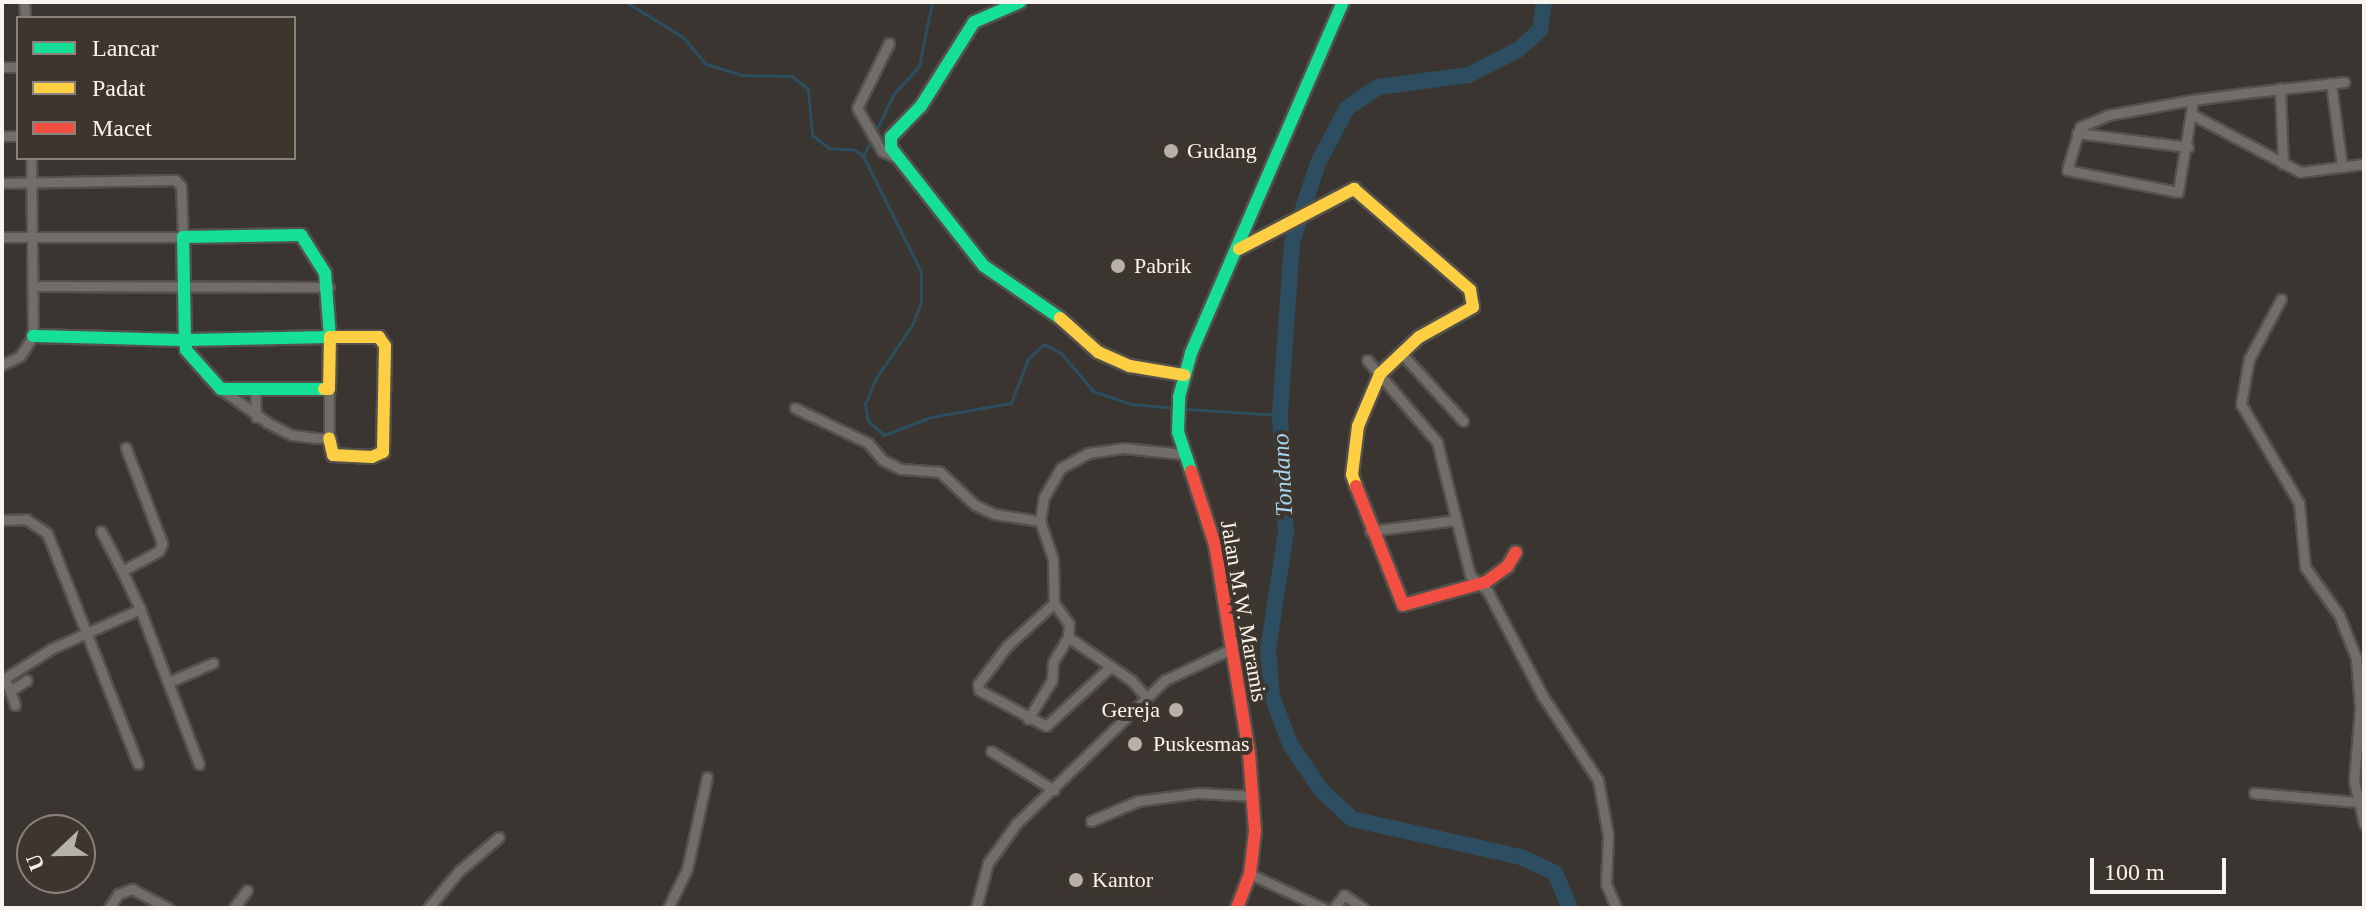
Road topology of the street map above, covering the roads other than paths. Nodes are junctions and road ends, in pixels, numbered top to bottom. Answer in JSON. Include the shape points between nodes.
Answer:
{"nodes":[{"id":1,"x":1020,"y":2,"type":"edge"},
{"id":2,"x":1343,"y":2,"type":"edge"},
{"id":3,"x":889,"y":43,"type":"dead end"},
{"id":4,"x":2344,"y":82,"type":"dead end"},
{"id":5,"x":2331,"y":83,"type":"junction"},
{"id":6,"x":2280,"y":88,"type":"junction"},
{"id":7,"x":2193,"y":100,"type":"junction"},
{"id":8,"x":2193,"y":115,"type":"junction"},
{"id":9,"x":2077,"y":133,"type":"junction"},
{"id":10,"x":2188,"y":147,"type":"junction"},
{"id":11,"x":900,"y":159,"type":"junction"},
{"id":12,"x":31,"y":160,"type":"edge"},
{"id":13,"x":2283,"y":164,"type":"junction"},
{"id":14,"x":2364,"y":164,"type":"edge"},
{"id":15,"x":2342,"y":167,"type":"junction"},
{"id":16,"x":2,"y":183,"type":"edge"},
{"id":17,"x":32,"y":183,"type":"junction"},
{"id":18,"x":2,"y":237,"type":"edge"},
{"id":19,"x":33,"y":237,"type":"junction"},
{"id":20,"x":183,"y":237,"type":"junction"},
{"id":21,"x":1239,"y":249,"type":"junction"},
{"id":22,"x":33,"y":286,"type":"junction"},
{"id":23,"x":329,"y":287,"type":"junction"},
{"id":24,"x":184,"y":288,"type":"junction"},
{"id":25,"x":2281,"y":299,"type":"dead end"},
{"id":26,"x":33,"y":336,"type":"junction"},
{"id":27,"x":330,"y":337,"type":"junction"},
{"id":28,"x":185,"y":340,"type":"junction"},
{"id":29,"x":1401,"y":353,"type":"junction"},
{"id":30,"x":1367,"y":360,"type":"dead end"},
{"id":31,"x":2,"y":365,"type":"edge"},
{"id":32,"x":1380,"y":374,"type":"junction"},
{"id":33,"x":1184,"y":375,"type":"junction"},
{"id":34,"x":255,"y":388,"type":"junction"},
{"id":35,"x":221,"y":389,"type":"junction"},
{"id":36,"x":329,"y":389,"type":"junction"},
{"id":37,"x":795,"y":408,"type":"dead end"},
{"id":38,"x":256,"y":417,"type":"junction"},
{"id":39,"x":1463,"y":421,"type":"dead end"},
{"id":40,"x":329,"y":438,"type":"junction"},
{"id":41,"x":126,"y":448,"type":"dead end"},
{"id":42,"x":1184,"y":454,"type":"junction"},
{"id":43,"x":2,"y":520,"type":"edge"},
{"id":44,"x":1456,"y":520,"type":"junction"},
{"id":45,"x":1040,"y":521,"type":"junction"},
{"id":46,"x":101,"y":531,"type":"dead end"},
{"id":47,"x":1370,"y":531,"type":"junction"},
{"id":48,"x":1516,"y":552,"type":"dead end"},
{"id":49,"x":122,"y":571,"type":"junction"},
{"id":50,"x":1478,"y":585,"type":"junction"},
{"id":51,"x":1054,"y":603,"type":"junction"},
{"id":52,"x":140,"y":609,"type":"junction"},
{"id":53,"x":86,"y":633,"type":"junction"},
{"id":54,"x":1068,"y":637,"type":"junction"},
{"id":55,"x":1229,"y":650,"type":"junction"},
{"id":56,"x":213,"y":663,"type":"dead end"},
{"id":57,"x":1111,"y":666,"type":"junction"},
{"id":58,"x":3,"y":679,"type":"edge"},
{"id":59,"x":27,"y":680,"type":"dead end"},
{"id":60,"x":169,"y":682,"type":"junction"},
{"id":61,"x":10,"y":691,"type":"junction"},
{"id":62,"x":1146,"y":697,"type":"junction"},
{"id":63,"x":15,"y":705,"type":"dead end"},
{"id":64,"x":1028,"y":719,"type":"junction"},
{"id":65,"x":991,"y":751,"type":"dead end"},
{"id":66,"x":138,"y":764,"type":"dead end"},
{"id":67,"x":199,"y":764,"type":"dead end"},
{"id":68,"x":707,"y":777,"type":"dead end"},
{"id":69,"x":1054,"y":790,"type":"junction"},
{"id":70,"x":2254,"y":793,"type":"dead end"},
{"id":71,"x":1253,"y":796,"type":"junction"},
{"id":72,"x":2358,"y":799,"type":"edge"},
{"id":73,"x":1091,"y":821,"type":"dead end"},
{"id":74,"x":2364,"y":824,"type":"edge"},
{"id":75,"x":499,"y":837,"type":"dead end"},
{"id":76,"x":1250,"y":874,"type":"junction"},
{"id":77,"x":247,"y":890,"type":"dead end"},
{"id":78,"x":109,"y":908,"type":"edge"},
{"id":79,"x":168,"y":908,"type":"edge"},
{"id":80,"x":234,"y":908,"type":"edge"},
{"id":81,"x":428,"y":908,"type":"edge"},
{"id":82,"x":668,"y":908,"type":"edge"},
{"id":83,"x":976,"y":908,"type":"edge"},
{"id":84,"x":1237,"y":908,"type":"edge"},
{"id":85,"x":1323,"y":908,"type":"edge"},
{"id":86,"x":1334,"y":908,"type":"edge"},
{"id":87,"x":1363,"y":908,"type":"edge"},
{"id":88,"x":1616,"y":908,"type":"edge"}],
"edges":[{"from":1,"to":11,"type":"main road","via":[[965,31],[932,89],[891,137]]},
{"from":2,"to":21,"type":"main road"},
{"from":3,"to":11,"type":"street","via":[[857,108],[882,151]]},
{"from":4,"to":5,"type":"street"},
{"from":5,"to":6,"type":"street"},
{"from":5,"to":15,"type":"street"},
{"from":6,"to":7,"type":"street"},
{"from":6,"to":13,"type":"street"},
{"from":7,"to":8,"type":"street"},
{"from":7,"to":9,"type":"street","via":[[2108,115],[2082,125]]},
{"from":8,"to":10,"type":"street"},
{"from":8,"to":13,"type":"street"},
{"from":9,"to":10,"type":"street"},
{"from":9,"to":10,"type":"street","via":[[2067,170],[2167,191],[2178,192]]},
{"from":11,"to":33,"type":"main road","via":[[984,266],[1053,312],[1098,352],[1130,366]]},
{"from":12,"to":17,"type":"street"},
{"from":13,"to":15,"type":"street","via":[[2305,173]]},
{"from":14,"to":15,"type":"street"},
{"from":16,"to":17,"type":"street"},
{"from":17,"to":19,"type":"street"},
{"from":17,"to":20,"type":"street","via":[[175,180],[181,186]]},
{"from":18,"to":19,"type":"street"},
{"from":19,"to":20,"type":"street"},
{"from":19,"to":22,"type":"street"},
{"from":20,"to":23,"type":"main road","via":[[301,235]]},
{"from":20,"to":24,"type":"main road"},
{"from":21,"to":29,"type":"main road","via":[[1354,189],[1476,300]]},
{"from":21,"to":33,"type":"main road"},
{"from":22,"to":24,"type":"street"},
{"from":22,"to":26,"type":"street"},
{"from":23,"to":24,"type":"street"},
{"from":23,"to":27,"type":"main road"},
{"from":24,"to":28,"type":"main road"},
{"from":25,"to":72,"type":"street","via":[[2249,359],[2241,404],[2299,503],[2305,567],[2339,615],[2356,658],[2360,708],[2353,758]]},
{"from":26,"to":28,"type":"main road"},
{"from":26,"to":31,"type":"street","via":[[20,356]]},
{"from":27,"to":28,"type":"main road"},
{"from":27,"to":36,"type":"main road"},
{"from":27,"to":40,"type":"main road","via":[[382,340],[383,452],[372,457],[333,455]]},
{"from":28,"to":35,"type":"main road","via":[[186,350]]},
{"from":29,"to":32,"type":"main road"},
{"from":29,"to":39,"type":"street"},
{"from":30,"to":32,"type":"street"},
{"from":32,"to":44,"type":"street","via":[[1437,442]]},
{"from":32,"to":47,"type":"main road","via":[[1358,426],[1352,463]]},
{"from":33,"to":42,"type":"main road","name":"Jalan M.W. Maramis","via":[[1177,419]]},
{"from":34,"to":35,"type":"main road"},
{"from":34,"to":36,"type":"main road"},
{"from":34,"to":38,"type":"street"},
{"from":35,"to":38,"type":"street"},
{"from":36,"to":40,"type":"street"},
{"from":37,"to":45,"type":"street","via":[[868,443],[883,460],[901,469],[940,472],[975,505],[994,514]]},
{"from":38,"to":40,"type":"street","via":[[292,435]]},
{"from":41,"to":49,"type":"street","via":[[162,543],[159,551]]},
{"from":42,"to":45,"type":"street","via":[[1123,448],[1070,459],[1050,483]]},
{"from":42,"to":55,"type":"main road","name":"Jalan M.W. Maramis","via":[[1212,531]]},
{"from":43,"to":53,"type":"street","via":[[26,519],[47,533]]},
{"from":44,"to":47,"type":"street"},
{"from":44,"to":50,"type":"street","via":[[1470,575]]},
{"from":45,"to":51,"type":"street","via":[[1053,559]]},
{"from":46,"to":49,"type":"street"},
{"from":47,"to":50,"type":"main road","via":[[1403,605]]},
{"from":48,"to":50,"type":"main road","via":[[1507,567]]},
{"from":49,"to":52,"type":"street"},
{"from":50,"to":88,"type":"street","via":[[1488,592],[1542,695],[1598,780],[1608,835],[1606,884]]},
{"from":51,"to":54,"type":"street","via":[[1069,624]]},
{"from":51,"to":64,"type":"street","via":[[1007,646],[978,684]]},
{"from":52,"to":53,"type":"street"},
{"from":52,"to":60,"type":"street"},
{"from":53,"to":58,"type":"street"},
{"from":53,"to":66,"type":"street"},
{"from":54,"to":57,"type":"street"},
{"from":54,"to":64,"type":"street","via":[[1053,662],[1052,680]]},
{"from":55,"to":62,"type":"street","via":[[1165,680]]},
{"from":55,"to":71,"type":"main road","name":"Jalan M.W. Maramis"},
{"from":56,"to":60,"type":"street"},
{"from":57,"to":62,"type":"street"},
{"from":57,"to":64,"type":"street","via":[[1046,726]]},
{"from":58,"to":61,"type":"street"},
{"from":59,"to":61,"type":"street"},
{"from":60,"to":67,"type":"street"},
{"from":61,"to":63,"type":"street"},
{"from":62,"to":69,"type":"street"},
{"from":65,"to":69,"type":"street"},
{"from":68,"to":82,"type":"street","via":[[687,869]]},
{"from":69,"to":83,"type":"street","via":[[995,849]]},
{"from":70,"to":72,"type":"street"},
{"from":71,"to":73,"type":"street","via":[[1199,793],[1138,801]]},
{"from":71,"to":76,"type":"main road","name":"Jalan M.W. Maramis"},
{"from":72,"to":74,"type":"street"},
{"from":75,"to":81,"type":"street","via":[[459,871]]},
{"from":76,"to":84,"type":"main road","name":"Jalan M.W. Maramis"},
{"from":76,"to":85,"type":"street"},
{"from":77,"to":80,"type":"street"},
{"from":78,"to":79,"type":"street","via":[[118,894],[132,889]]},
{"from":86,"to":87,"type":"street","via":[[1344,895]]}]}
